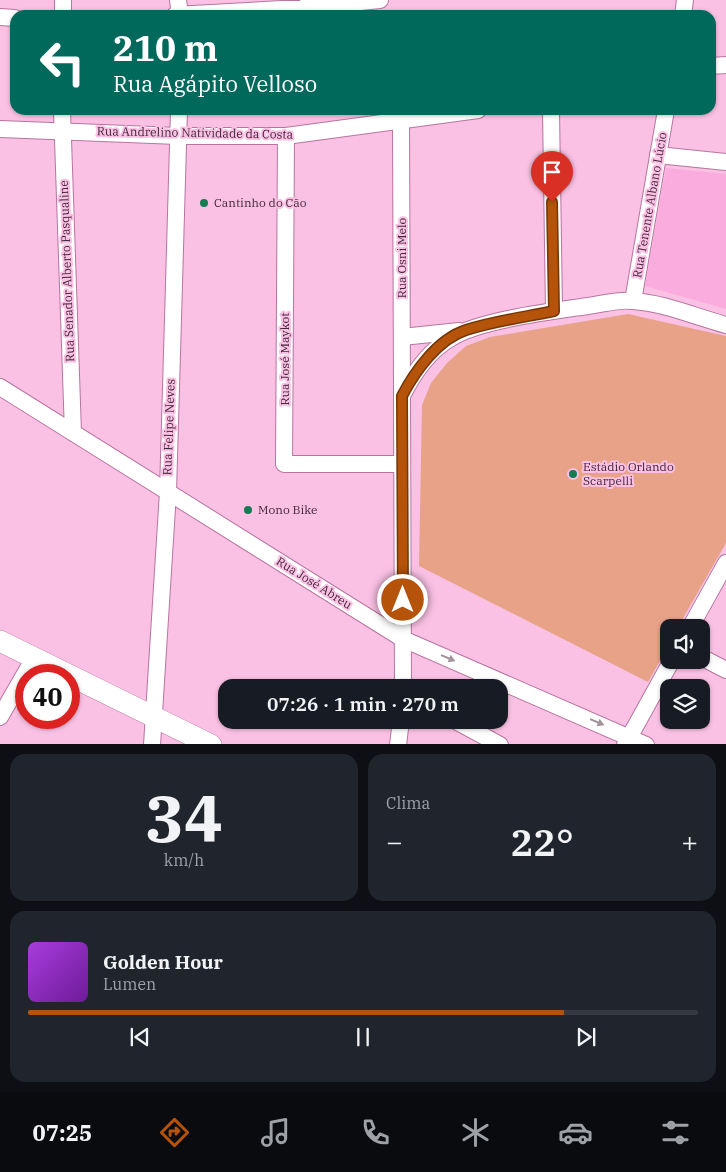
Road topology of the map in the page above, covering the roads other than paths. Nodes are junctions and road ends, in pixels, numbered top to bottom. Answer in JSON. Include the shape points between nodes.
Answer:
{"nodes":[{"id":1,"x":380,"y":0,"type":"edge"},
{"id":2,"x":266,"y":10,"type":"edge"},
{"id":3,"x":62,"y":115,"type":"edge"},
{"id":4,"x":179,"y":115,"type":"edge"},
{"id":5,"x":443,"y":115,"type":"edge"},
{"id":6,"x":551,"y":115,"type":"edge"},
{"id":7,"x":665,"y":115,"type":"edge"},
{"id":8,"x":401,"y":121,"type":"junction"},
{"id":9,"x":0,"y":129,"type":"edge"},
{"id":10,"x":61,"y":131,"type":"junction"},
{"id":11,"x":178,"y":136,"type":"junction"},
{"id":12,"x":286,"y":136,"type":"junction"},
{"id":13,"x":658,"y":155,"type":"junction"},
{"id":14,"x":726,"y":162,"type":"edge"},
{"id":15,"x":633,"y":301,"type":"junction"},
{"id":16,"x":554,"y":311,"type":"junction"},
{"id":17,"x":726,"y":325,"type":"edge"},
{"id":18,"x":465,"y":330,"type":"junction"},
{"id":19,"x":402,"y":337,"type":"junction"},
{"id":20,"x":0,"y":387,"type":"edge"},
{"id":21,"x":402,"y":396,"type":"junction"},
{"id":22,"x":73,"y":433,"type":"junction"},
{"id":23,"x":402,"y":464,"type":"junction"},
{"id":24,"x":168,"y":492,"type":"junction"},
{"id":25,"x":726,"y":563,"type":"edge"},
{"id":26,"x":695,"y":619,"type":"edge"},
{"id":27,"x":403,"y":639,"type":"junction"},
{"id":28,"x":0,"y":641,"type":"edge"},
{"id":29,"x":34,"y":658,"type":"junction"},
{"id":30,"x":710,"y":662,"type":"edge"},
{"id":31,"x":667,"y":669,"type":"edge"},
{"id":32,"x":726,"y":670,"type":"edge"},
{"id":33,"x":403,"y":679,"type":"edge"},
{"id":34,"x":153,"y":714,"type":"junction"},
{"id":35,"x":0,"y":717,"type":"edge"},
{"id":36,"x":400,"y":729,"type":"edge"},
{"id":37,"x":471,"y":729,"type":"edge"},
{"id":38,"x":627,"y":741,"type":"edge"},
{"id":39,"x":152,"y":744,"type":"edge"},
{"id":40,"x":211,"y":744,"type":"edge"},
{"id":41,"x":398,"y":744,"type":"edge"},
{"id":42,"x":500,"y":744,"type":"edge"},
{"id":43,"x":646,"y":744,"type":"edge"}],
"edges":[{"from":1,"to":2,"type":"street"},
{"from":3,"to":10,"type":"street","name":"Rua Senador Alberto Pasqualine"},
{"from":4,"to":11,"type":"street","name":"Rua Felipe Neves"},
{"from":5,"to":8,"type":"street","name":"Rua Andrelino Natividade da Costa"},
{"from":6,"to":16,"type":"street"},
{"from":7,"to":13,"type":"street","name":"Rua Tenente Albano Lúcio"},
{"from":8,"to":12,"type":"street","name":"Rua Andrelino Natividade da Costa"},
{"from":8,"to":19,"type":"street","name":"Rua Osni Melo"},
{"from":9,"to":10,"type":"street","name":"Rua Andrelino Natividade da Costa"},
{"from":10,"to":11,"type":"street","name":"Rua Andrelino Natividade da Costa"},
{"from":10,"to":22,"type":"street","name":"Rua Senador Alberto Pasqualine"},
{"from":11,"to":12,"type":"street","name":"Rua Andrelino Natividade da Costa"},
{"from":11,"to":24,"type":"street","name":"Rua Felipe Neves"},
{"from":12,"to":23,"type":"street","name":"Rua José Maykot","via":[[284,464]]},
{"from":13,"to":14,"type":"street"},
{"from":13,"to":15,"type":"street","name":"Rua Tenente Albano Lúcio"},
{"from":15,"to":16,"type":"street"},
{"from":15,"to":17,"type":"street"},
{"from":16,"to":18,"type":"street"},
{"from":18,"to":19,"type":"street"},
{"from":18,"to":21,"type":"street","via":[[433,352],[408,383]]},
{"from":19,"to":21,"type":"street","name":"Rua Osni Melo"},
{"from":20,"to":22,"type":"street","name":"Rua José Abreu"},
{"from":21,"to":23,"type":"street","name":"Rua Osni Melo"},
{"from":22,"to":24,"type":"street","name":"Rua José Abreu"},
{"from":23,"to":27,"type":"street","name":"Rua Osni Melo"},
{"from":24,"to":27,"type":"street","name":"Rua José Abreu"},
{"from":24,"to":34,"type":"street","name":"Rua Felipe Neves"},
{"from":25,"to":26,"type":"street"},
{"from":27,"to":33,"type":"street","name":"Rua Osni Melo"},
{"from":27,"to":38,"type":"street","name":"Rua José Abreu","one_way":true},
{"from":28,"to":29,"type":"main road"},
{"from":29,"to":34,"type":"main road"},
{"from":29,"to":35,"type":"street"},
{"from":30,"to":32,"type":"street"},
{"from":31,"to":38,"type":"street"},
{"from":34,"to":39,"type":"street","name":"Rua Felipe Neves"},
{"from":34,"to":40,"type":"main road"},
{"from":36,"to":41,"type":"street"},
{"from":37,"to":42,"type":"street"},
{"from":38,"to":43,"type":"street","name":"Rua José Abreu"}]}
